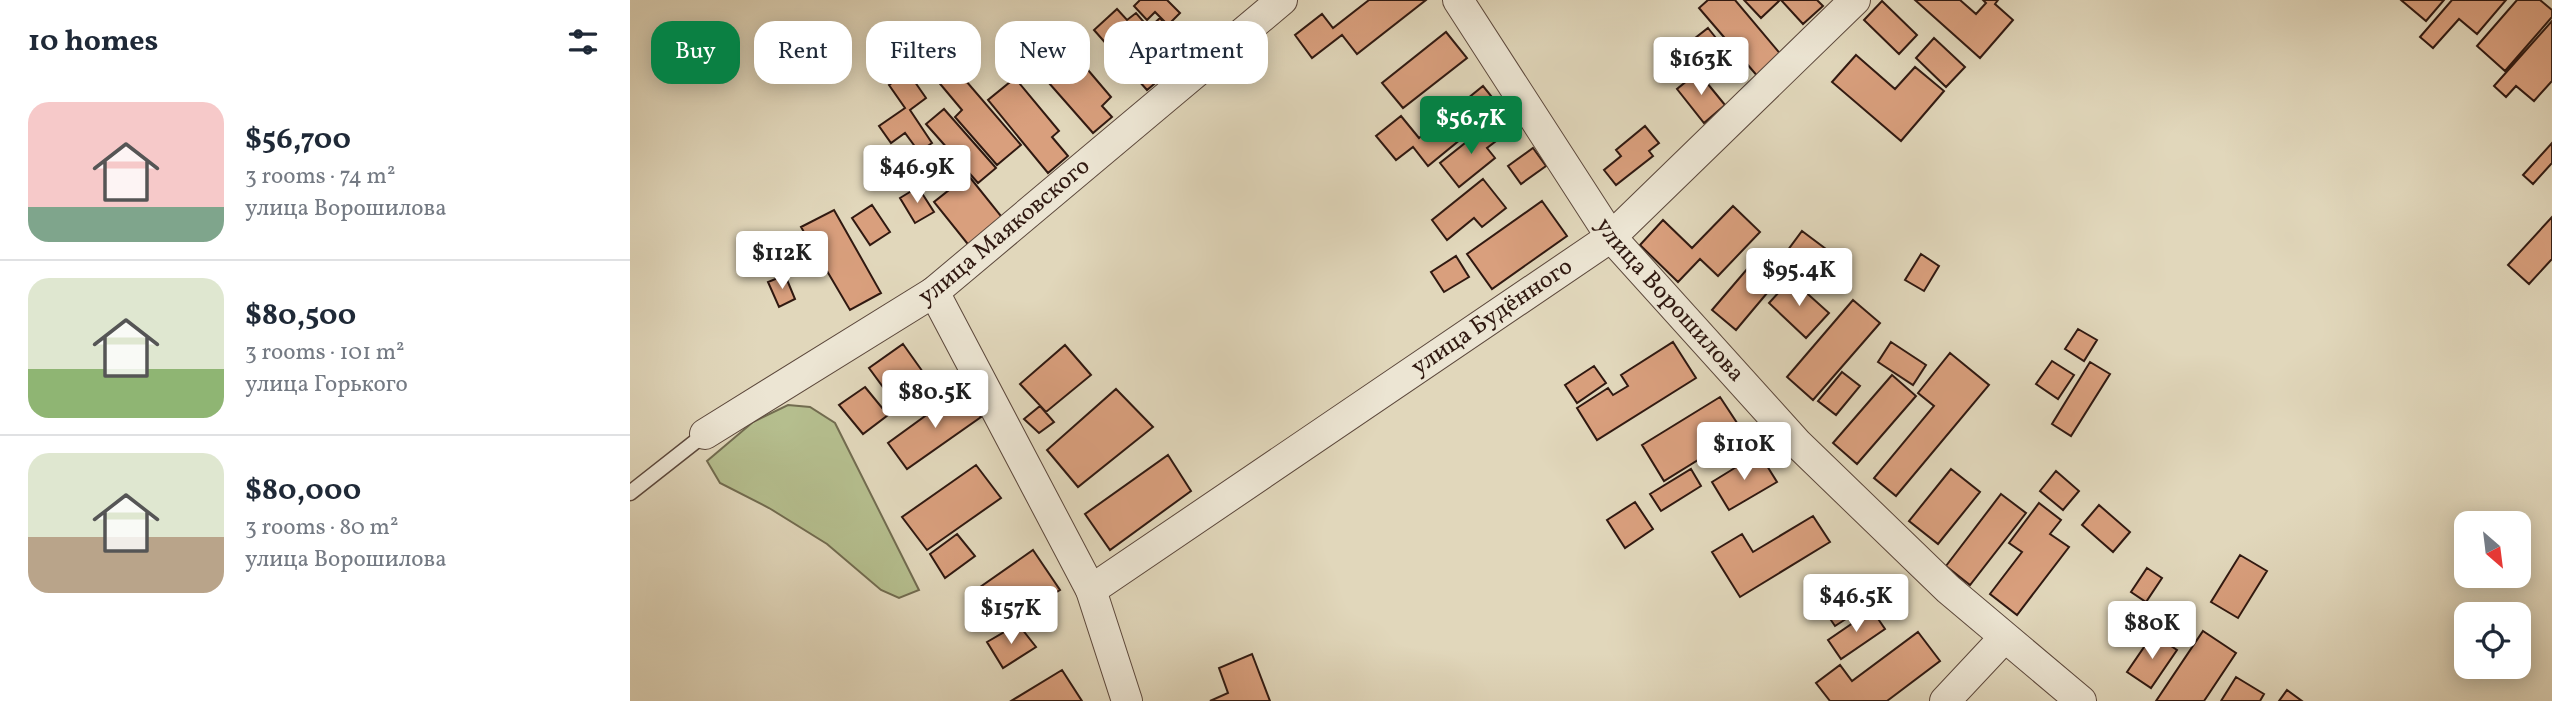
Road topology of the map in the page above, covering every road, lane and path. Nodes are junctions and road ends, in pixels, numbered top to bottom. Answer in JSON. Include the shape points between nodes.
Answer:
{"nodes":[{"id":1,"x":1282,"y":0,"type":"edge"},
{"id":2,"x":1458,"y":0,"type":"edge"},
{"id":3,"x":1855,"y":0,"type":"edge"},
{"id":4,"x":1611,"y":237,"type":"junction"},
{"id":5,"x":934,"y":292,"type":"junction"},
{"id":6,"x":705,"y":435,"type":"joint"},
{"id":7,"x":630,"y":493,"type":"edge"},
{"id":8,"x":1091,"y":590,"type":"junction"},
{"id":9,"x":2004,"y":638,"type":"junction"},
{"id":10,"x":1127,"y":701,"type":"edge"},
{"id":11,"x":1945,"y":701,"type":"edge"},
{"id":12,"x":2081,"y":701,"type":"edge"}],
"edges":[{"from":1,"to":5,"type":"street","name":"улица Маяковского"},
{"from":2,"to":4,"type":"street","name":"улица Ворошилова"},
{"from":3,"to":4,"type":"street","name":"улица Будённого"},
{"from":4,"to":8,"type":"street","name":"улица Будённого"},
{"from":4,"to":9,"type":"street","name":"улица Ворошилова","via":[[1797,443]]},
{"from":5,"to":6,"type":"street","name":"улица Маяковского"},
{"from":5,"to":8,"type":"street"},
{"from":6,"to":7,"type":"lane"},
{"from":8,"to":10,"type":"street"},
{"from":9,"to":11,"type":"street"},
{"from":9,"to":12,"type":"street","name":"улица Ворошилова"}]}
